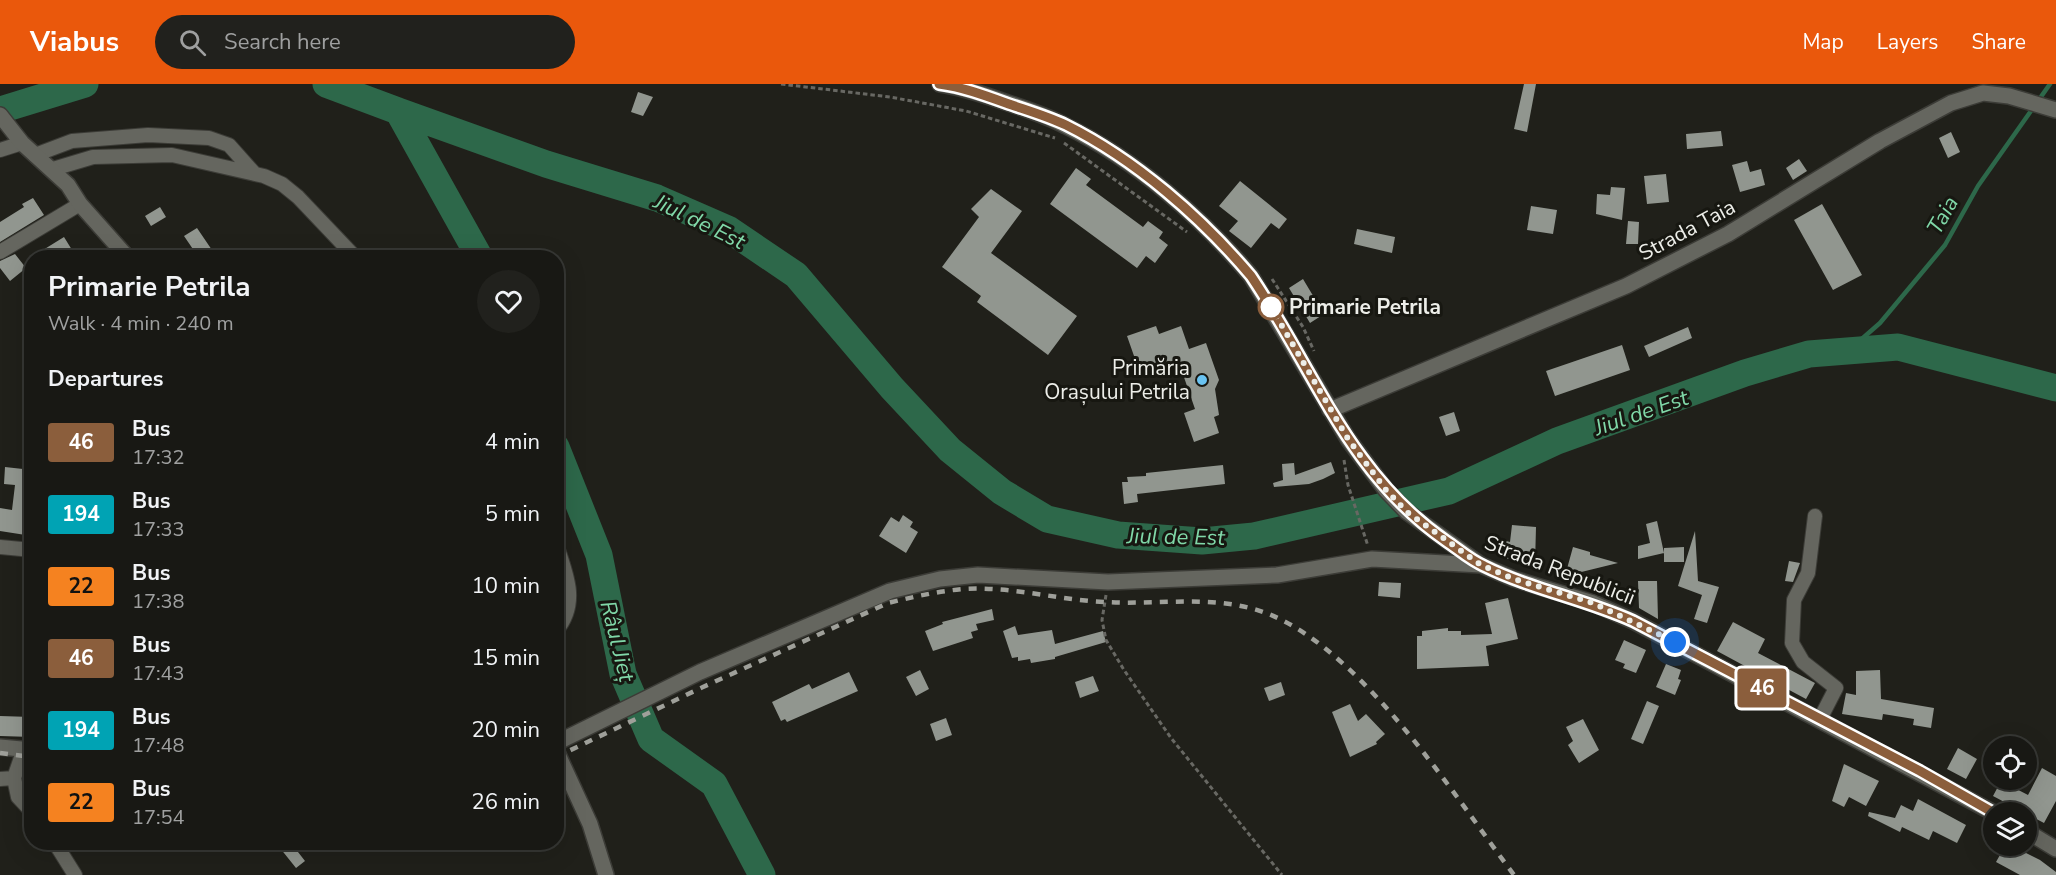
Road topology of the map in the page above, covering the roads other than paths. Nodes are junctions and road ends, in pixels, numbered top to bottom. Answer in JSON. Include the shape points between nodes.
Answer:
{"nodes":[{"id":1,"x":941,"y":84,"type":"edge"},
{"id":2,"x":2004,"y":90,"type":"edge"},
{"id":3,"x":2056,"y":110,"type":"edge"},
{"id":4,"x":0,"y":115,"type":"edge"},
{"id":5,"x":21,"y":141,"type":"junction"},
{"id":6,"x":0,"y":150,"type":"edge"},
{"id":7,"x":35,"y":155,"type":"junction"},
{"id":8,"x":53,"y":169,"type":"junction"},
{"id":9,"x":255,"y":174,"type":"junction"},
{"id":10,"x":80,"y":204,"type":"junction"},
{"id":11,"x":121,"y":250,"type":"edge"},
{"id":12,"x":348,"y":250,"type":"edge"},
{"id":13,"x":0,"y":252,"type":"edge"},
{"id":14,"x":1330,"y":410,"type":"junction"},
{"id":15,"x":1815,"y":516,"type":"dead end"},
{"id":16,"x":0,"y":547,"type":"edge"},
{"id":17,"x":24,"y":549,"type":"edge"},
{"id":18,"x":1481,"y":565,"type":"junction"},
{"id":19,"x":564,"y":571,"type":"edge"},
{"id":20,"x":564,"y":621,"type":"edge"},
{"id":21,"x":1820,"y":719,"type":"junction"},
{"id":22,"x":564,"y":739,"type":"edge"},
{"id":23,"x":0,"y":747,"type":"edge"},
{"id":24,"x":24,"y":750,"type":"edge"},
{"id":25,"x":24,"y":755,"type":"edge"},
{"id":26,"x":564,"y":765,"type":"edge"},
{"id":27,"x":7,"y":778,"type":"edge"},
{"id":28,"x":24,"y":803,"type":"edge"},
{"id":29,"x":1983,"y":807,"type":"edge"},
{"id":30,"x":2037,"y":838,"type":"edge"},
{"id":31,"x":2056,"y":849,"type":"edge"},
{"id":32,"x":59,"y":850,"type":"edge"},
{"id":33,"x":75,"y":875,"type":"edge"},
{"id":34,"x":606,"y":875,"type":"edge"}],
"edges":[{"from":1,"to":14,"type":"street","name":"Strada Republicii","via":[[1067,126],[1169,195],[1251,276]]},
{"from":2,"to":3,"type":"street","name":"Strada Taia"},
{"from":2,"to":14,"type":"street","name":"Strada Taia","via":[[1951,103],[1880,141],[1728,234],[1626,286]]},
{"from":4,"to":5,"type":"street"},
{"from":5,"to":6,"type":"street"},
{"from":5,"to":7,"type":"street"},
{"from":7,"to":8,"type":"street"},
{"from":7,"to":9,"type":"street","via":[[72,141],[148,135],[209,138],[229,145]]},
{"from":8,"to":9,"type":"street","via":[[93,157],[172,155]]},
{"from":8,"to":10,"type":"street"},
{"from":9,"to":12,"type":"street","via":[[276,181],[298,197]]},
{"from":10,"to":11,"type":"street"},
{"from":10,"to":13,"type":"street"},
{"from":14,"to":18,"type":"street","name":"Strada Republicii","via":[[1386,490],[1407,512]]},
{"from":15,"to":21,"type":"street","via":[[1808,573],[1794,600],[1792,643],[1803,662],[1836,688]]},
{"from":16,"to":17,"type":"street"},
{"from":18,"to":21,"type":"street","name":"Strada Republicii","via":[[1593,603],[1633,621]]},
{"from":18,"to":22,"type":"street","via":[[1372,559],[1277,575],[1108,582],[978,575],[940,579],[890,591],[700,672]]},
{"from":19,"to":20,"type":"street","via":[[571,594]]},
{"from":21,"to":29,"type":"street","name":"Strada Republicii"},
{"from":23,"to":24,"type":"street"},
{"from":25,"to":27,"type":"street"},
{"from":26,"to":34,"type":"street"},
{"from":27,"to":28,"type":"street"},
{"from":30,"to":31,"type":"street"},
{"from":32,"to":33,"type":"street"}]}
